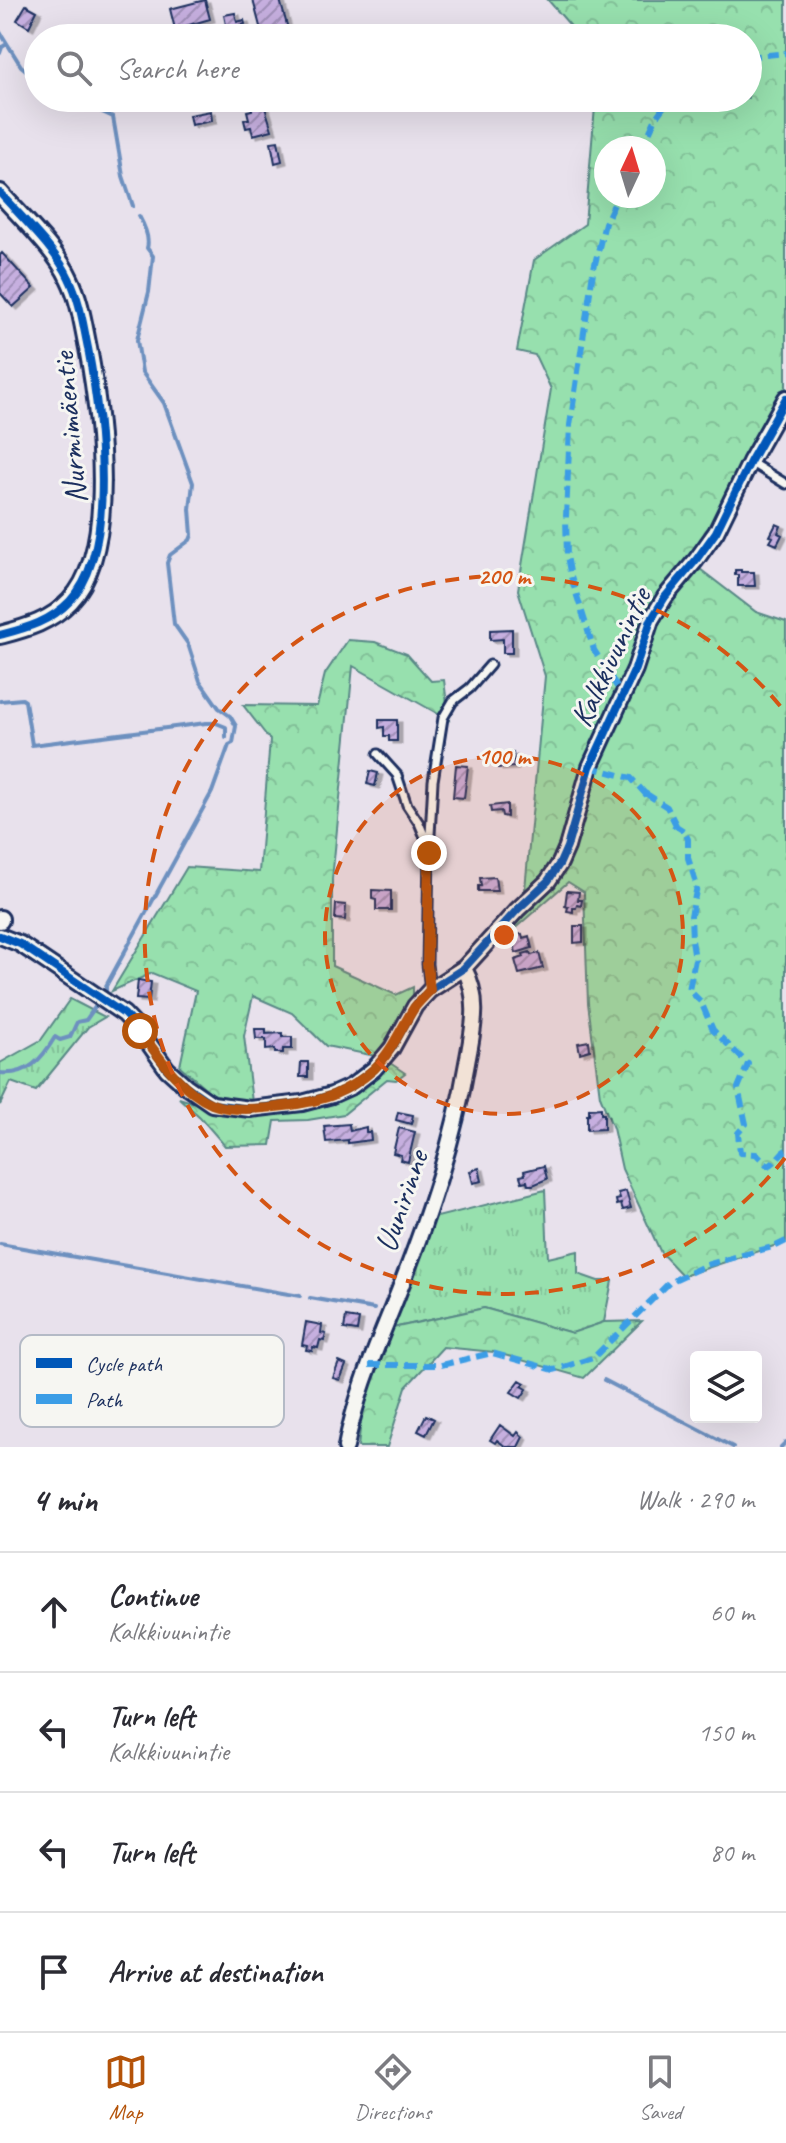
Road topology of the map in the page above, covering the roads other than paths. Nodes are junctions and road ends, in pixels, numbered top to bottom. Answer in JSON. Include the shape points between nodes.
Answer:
{"nodes":[{"id":1,"x":0,"y":193,"type":"edge"},
{"id":2,"x":786,"y":398,"type":"edge"},
{"id":3,"x":750,"y":462,"type":"junction"},
{"id":4,"x":786,"y":484,"type":"edge"},
{"id":5,"x":0,"y":635,"type":"edge"},
{"id":6,"x":490,"y":665,"type":"dead end"},
{"id":7,"x":378,"y":754,"type":"dead end"},
{"id":8,"x":429,"y":853,"type":"junction"},
{"id":9,"x":0,"y":936,"type":"edge"},
{"id":10,"x":464,"y":968,"type":"junction"},
{"id":11,"x":430,"y":990,"type":"junction"},
{"id":12,"x":346,"y":1447,"type":"edge"}],
"edges":[{"from":1,"to":5,"type":"street","name":"Nurmimäentie","via":[[69,276],[81,309],[97,396],[101,458],[100,520],[83,583],[52,617]]},
{"from":2,"to":3,"type":"street","name":"Kalkkiuunintie"},
{"from":3,"to":4,"type":"lane"},
{"from":3,"to":10,"type":"street","name":"Kalkkiuunintie","via":[[716,532],[651,620],[590,767],[560,863]]},
{"from":6,"to":8,"type":"lane","via":[[443,718]]},
{"from":7,"to":8,"type":"lane","via":[[397,775]]},
{"from":8,"to":11,"type":"lane"},
{"from":9,"to":11,"type":"street","name":"Kalkkiuunintie","via":[[124,1014],[186,1086],[212,1104],[231,1108],[302,1103],[352,1086],[392,1048]]},
{"from":10,"to":11,"type":"street","name":"Kalkkiuunintie"},
{"from":10,"to":12,"type":"street","name":"Uunirinne","via":[[476,1007],[455,1127],[418,1241],[371,1359]]}]}
